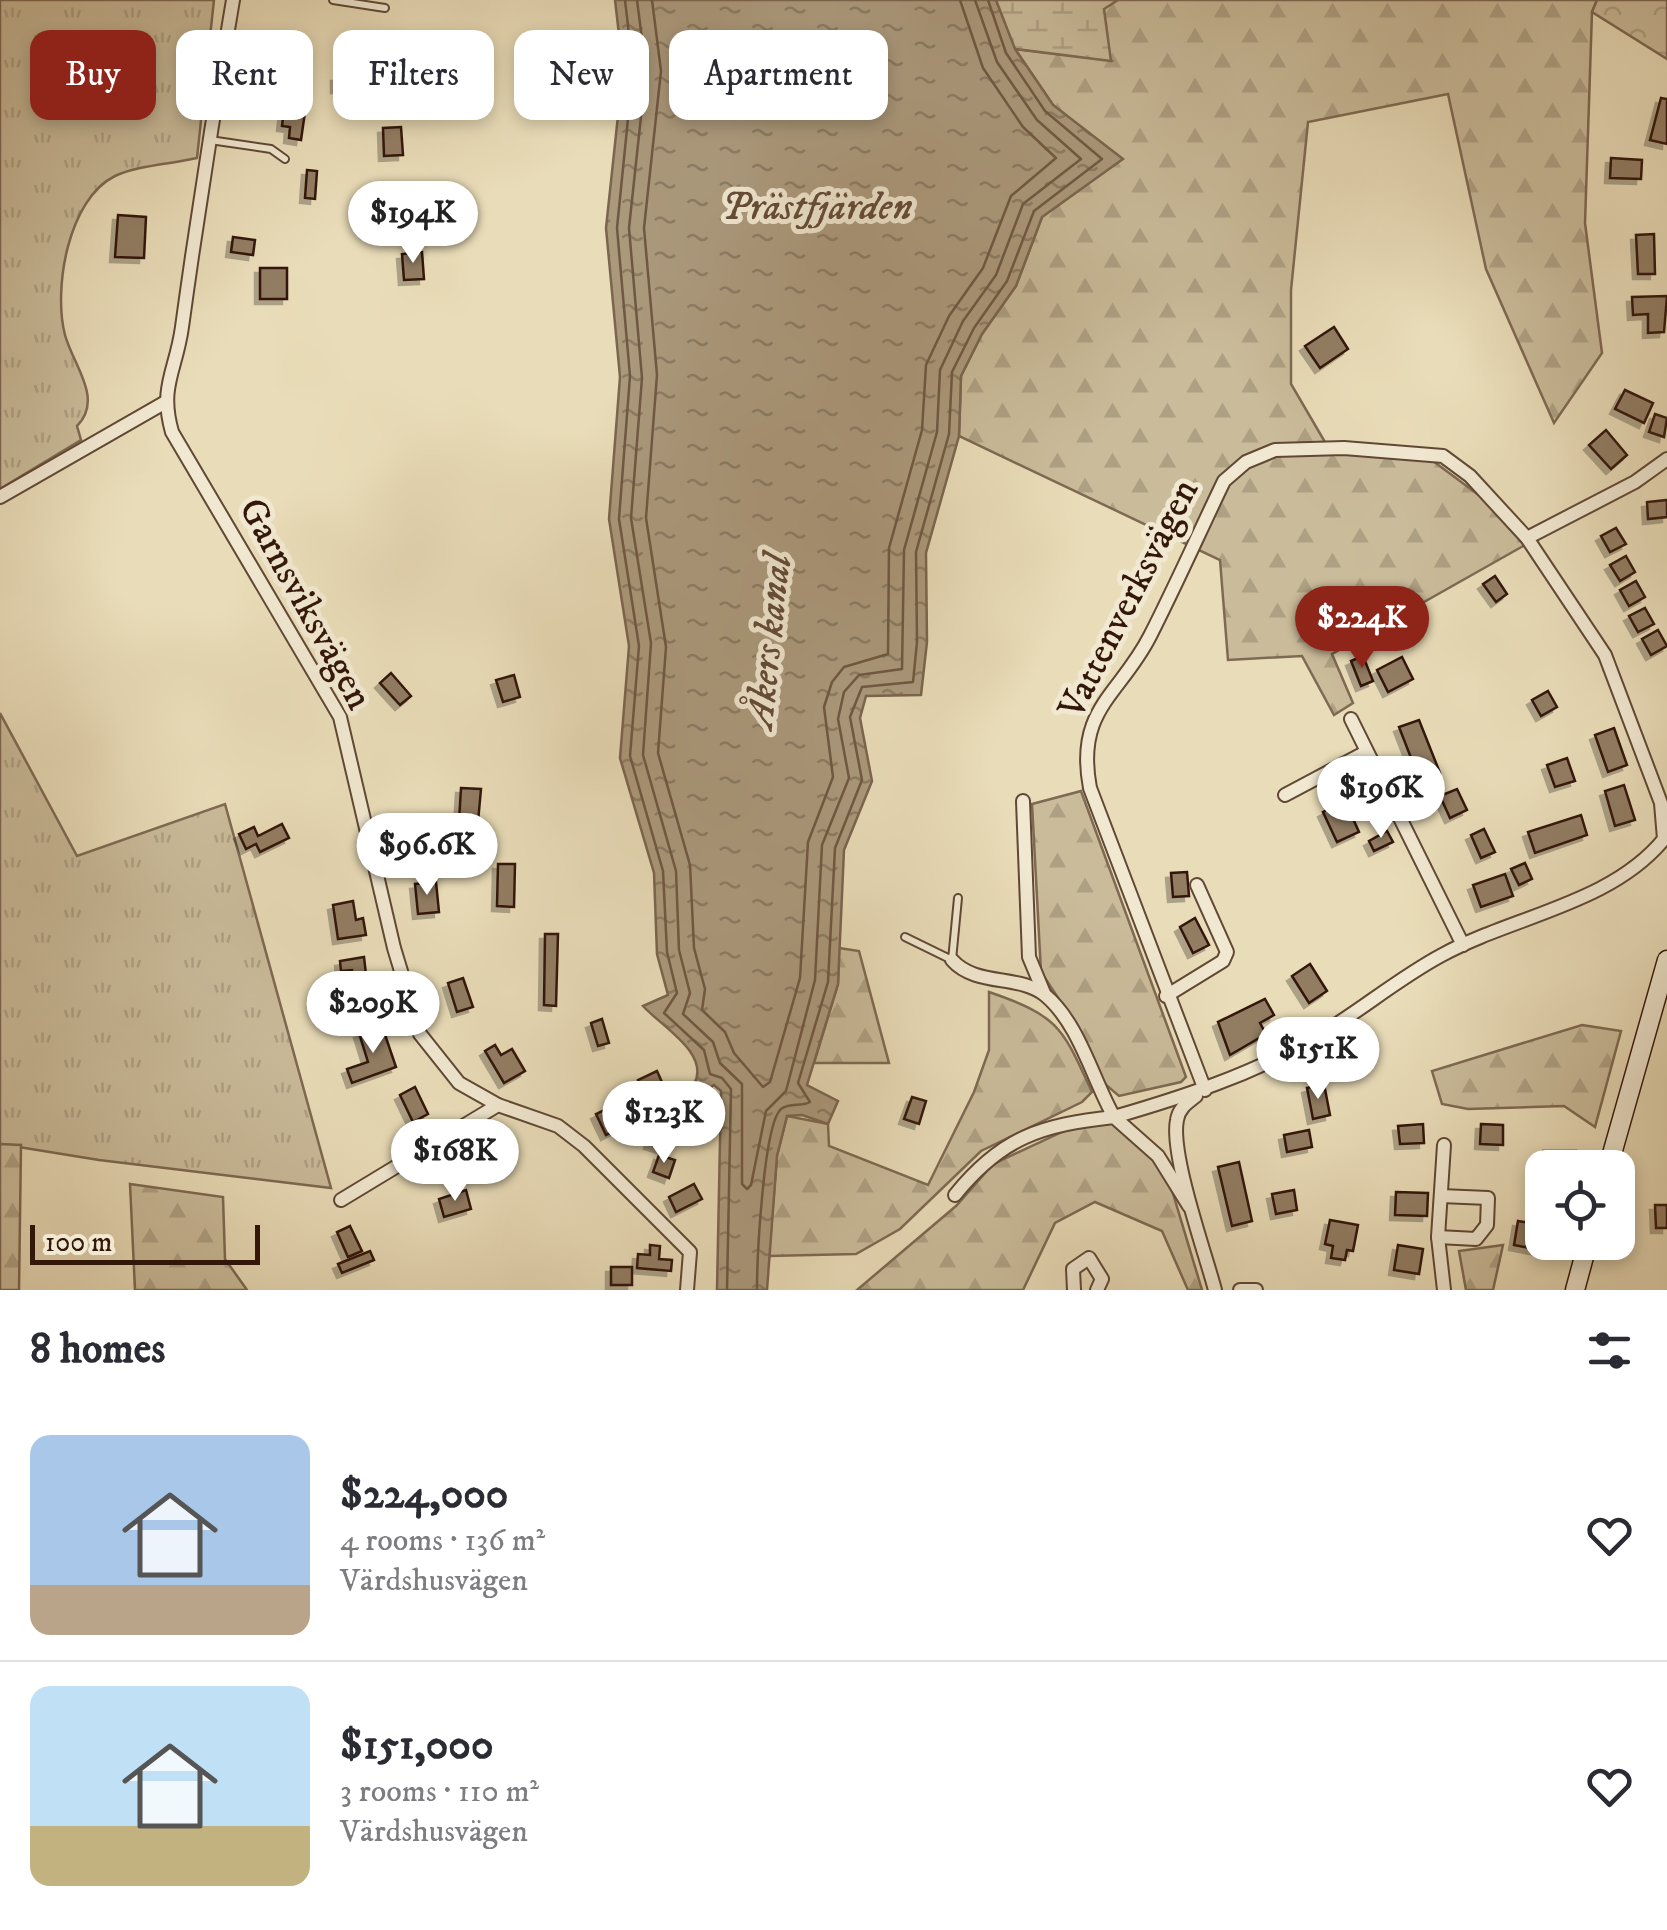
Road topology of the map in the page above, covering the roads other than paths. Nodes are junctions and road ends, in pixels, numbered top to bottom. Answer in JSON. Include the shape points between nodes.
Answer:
{"nodes":[{"id":1,"x":234,"y":0,"type":"edge"},
{"id":2,"x":333,"y":0,"type":"edge"},
{"id":3,"x":386,"y":8,"type":"dead end"},
{"id":4,"x":228,"y":30,"type":"edge"},
{"id":5,"x":211,"y":120,"type":"edge"},
{"id":6,"x":207,"y":139,"type":"junction"},
{"id":7,"x":285,"y":159,"type":"dead end"},
{"id":8,"x":164,"y":402,"type":"junction"},
{"id":9,"x":1667,"y":459,"type":"edge"},
{"id":10,"x":0,"y":497,"type":"edge"},
{"id":11,"x":1527,"y":538,"type":"junction"},
{"id":12,"x":1351,"y":719,"type":"dead end"},
{"id":13,"x":1366,"y":752,"type":"junction"},
{"id":14,"x":1285,"y":795,"type":"dead end"},
{"id":15,"x":1023,"y":800,"type":"dead end"},
{"id":16,"x":1666,"y":840,"type":"edge"},
{"id":17,"x":1197,"y":885,"type":"dead end"},
{"id":18,"x":958,"y":898,"type":"dead end"},
{"id":19,"x":905,"y":937,"type":"dead end"},
{"id":20,"x":1462,"y":944,"type":"junction"},
{"id":21,"x":952,"y":960,"type":"junction"},
{"id":22,"x":1667,"y":960,"type":"edge"},
{"id":23,"x":1044,"y":994,"type":"junction"},
{"id":24,"x":1166,"y":996,"type":"junction"},
{"id":25,"x":1205,"y":1090,"type":"junction"},
{"id":26,"x":498,"y":1105,"type":"junction"},
{"id":27,"x":1114,"y":1118,"type":"junction"},
{"id":28,"x":1444,"y":1145,"type":"dead end"},
{"id":29,"x":1613,"y":1150,"type":"edge"},
{"id":30,"x":955,"y":1195,"type":"dead end"},
{"id":31,"x":1441,"y":1196,"type":"junction"},
{"id":32,"x":342,"y":1200,"type":"dead end"},
{"id":33,"x":1188,"y":1206,"type":"junction"},
{"id":34,"x":1438,"y":1237,"type":"junction"},
{"id":35,"x":1583,"y":1260,"type":"edge"},
{"id":36,"x":687,"y":1290,"type":"edge"},
{"id":37,"x":1074,"y":1290,"type":"edge"},
{"id":38,"x":1097,"y":1290,"type":"edge"},
{"id":39,"x":1215,"y":1290,"type":"edge"},
{"id":40,"x":1240,"y":1290,"type":"edge"},
{"id":41,"x":1256,"y":1290,"type":"edge"},
{"id":42,"x":1444,"y":1290,"type":"edge"},
{"id":43,"x":1574,"y":1290,"type":"edge"}],
"edges":[{"from":1,"to":4,"type":"street"},
{"from":2,"to":3,"type":"lane"},
{"from":5,"to":6,"type":"street"},
{"from":6,"to":7,"type":"lane","via":[[270,148]]},
{"from":6,"to":8,"type":"street","via":[[180,343]]},
{"from":8,"to":10,"type":"street"},
{"from":8,"to":26,"type":"street","name":"Garnsviksvägen","via":[[172,432],[340,717],[420,1034],[458,1083]]},
{"from":9,"to":11,"type":"street"},
{"from":11,"to":16,"type":"street","name":"Vattenverksvägen","via":[[1605,655],[1661,803]]},
{"from":11,"to":24,"type":"street","name":"Vattenverksvägen","via":[[1443,456],[1274,450],[1224,481],[1147,641],[1093,722],[1084,758]]},
{"from":12,"to":13,"type":"street"},
{"from":13,"to":14,"type":"street"},
{"from":13,"to":20,"type":"street"},
{"from":15,"to":23,"type":"street","via":[[1029,957]]},
{"from":16,"to":20,"type":"street","via":[[1619,879]]},
{"from":17,"to":24,"type":"street","via":[[1226,952],[1223,961]]},
{"from":18,"to":21,"type":"lane"},
{"from":19,"to":21,"type":"lane"},
{"from":20,"to":25,"type":"street","via":[[1314,1038]]},
{"from":21,"to":23,"type":"street","via":[[962,971]]},
{"from":22,"to":29,"type":"street"},
{"from":23,"to":27,"type":"street","via":[[1071,1030]]},
{"from":24,"to":25,"type":"street","name":"Vattenverksvägen"},
{"from":25,"to":27,"type":"street"},
{"from":25,"to":33,"type":"street","via":[[1182,1106],[1176,1122]]},
{"from":26,"to":32,"type":"street"},
{"from":26,"to":36,"type":"street","name":"Garnsviksvägen","via":[[558,1126],[676,1234],[690,1252]]},
{"from":27,"to":30,"type":"street","via":[[1035,1132],[984,1159]]},
{"from":27,"to":33,"type":"street","via":[[1158,1156]]},
{"from":28,"to":31,"type":"street"},
{"from":31,"to":34,"type":"street"},
{"from":31,"to":34,"type":"street","via":[[1488,1198],[1487,1225],[1476,1239]]},
{"from":33,"to":39,"type":"street"},
{"from":34,"to":42,"type":"street"},
{"from":35,"to":43,"type":"street"},
{"from":37,"to":38,"type":"street","via":[[1072,1269],[1089,1258],[1102,1279]]},
{"from":40,"to":41,"type":"street"}]}
